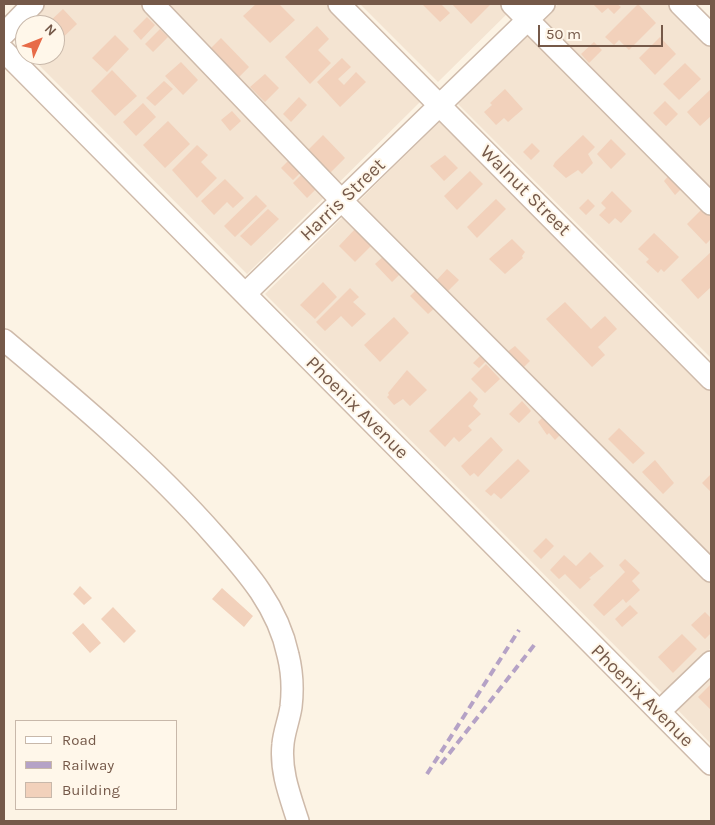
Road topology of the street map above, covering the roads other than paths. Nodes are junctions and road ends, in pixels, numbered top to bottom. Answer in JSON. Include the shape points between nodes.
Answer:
{"nodes":[{"id":1,"x":33,"y":4,"type":"edge"},
{"id":2,"x":153,"y":4,"type":"edge"},
{"id":3,"x":339,"y":4,"type":"edge"},
{"id":4,"x":512,"y":4,"type":"edge"},
{"id":5,"x":544,"y":4,"type":"edge"},
{"id":6,"x":680,"y":4,"type":"edge"},
{"id":7,"x":528,"y":20,"type":"junction"},
{"id":8,"x":4,"y":34,"type":"edge"},
{"id":9,"x":711,"y":35,"type":"edge"},
{"id":10,"x":4,"y":51,"type":"edge"},
{"id":11,"x":441,"y":106,"type":"junction"},
{"id":12,"x":342,"y":201,"type":"junction"},
{"id":13,"x":711,"y":204,"type":"edge"},
{"id":14,"x":245,"y":294,"type":"junction"},
{"id":15,"x":4,"y":340,"type":"edge"},
{"id":16,"x":711,"y":379,"type":"edge"},
{"id":17,"x":711,"y":571,"type":"edge"},
{"id":18,"x":711,"y":662,"type":"edge"},
{"id":19,"x":659,"y":712,"type":"junction"},
{"id":20,"x":711,"y":764,"type":"edge"},
{"id":21,"x":298,"y":821,"type":"edge"}],
"edges":[{"from":1,"to":8,"type":"street"},
{"from":2,"to":12,"type":"street"},
{"from":3,"to":11,"type":"street","name":"Walnut Street"},
{"from":4,"to":7,"type":"street"},
{"from":5,"to":7,"type":"street","name":"Harris Street"},
{"from":6,"to":9,"type":"street"},
{"from":7,"to":11,"type":"street","name":"Harris Street"},
{"from":7,"to":13,"type":"street"},
{"from":10,"to":14,"type":"street","name":"Phoenix Avenue"},
{"from":11,"to":12,"type":"street","name":"Harris Street"},
{"from":11,"to":16,"type":"street","name":"Walnut Street"},
{"from":12,"to":14,"type":"street","name":"Harris Street"},
{"from":12,"to":17,"type":"street"},
{"from":14,"to":19,"type":"street","name":"Phoenix Avenue"},
{"from":15,"to":21,"type":"street","via":[[139,456],[247,572],[268,601],[281,629],[292,679],[291,707],[283,745],[285,782]]},
{"from":18,"to":19,"type":"street"},
{"from":19,"to":20,"type":"street","name":"Phoenix Avenue"}]}
